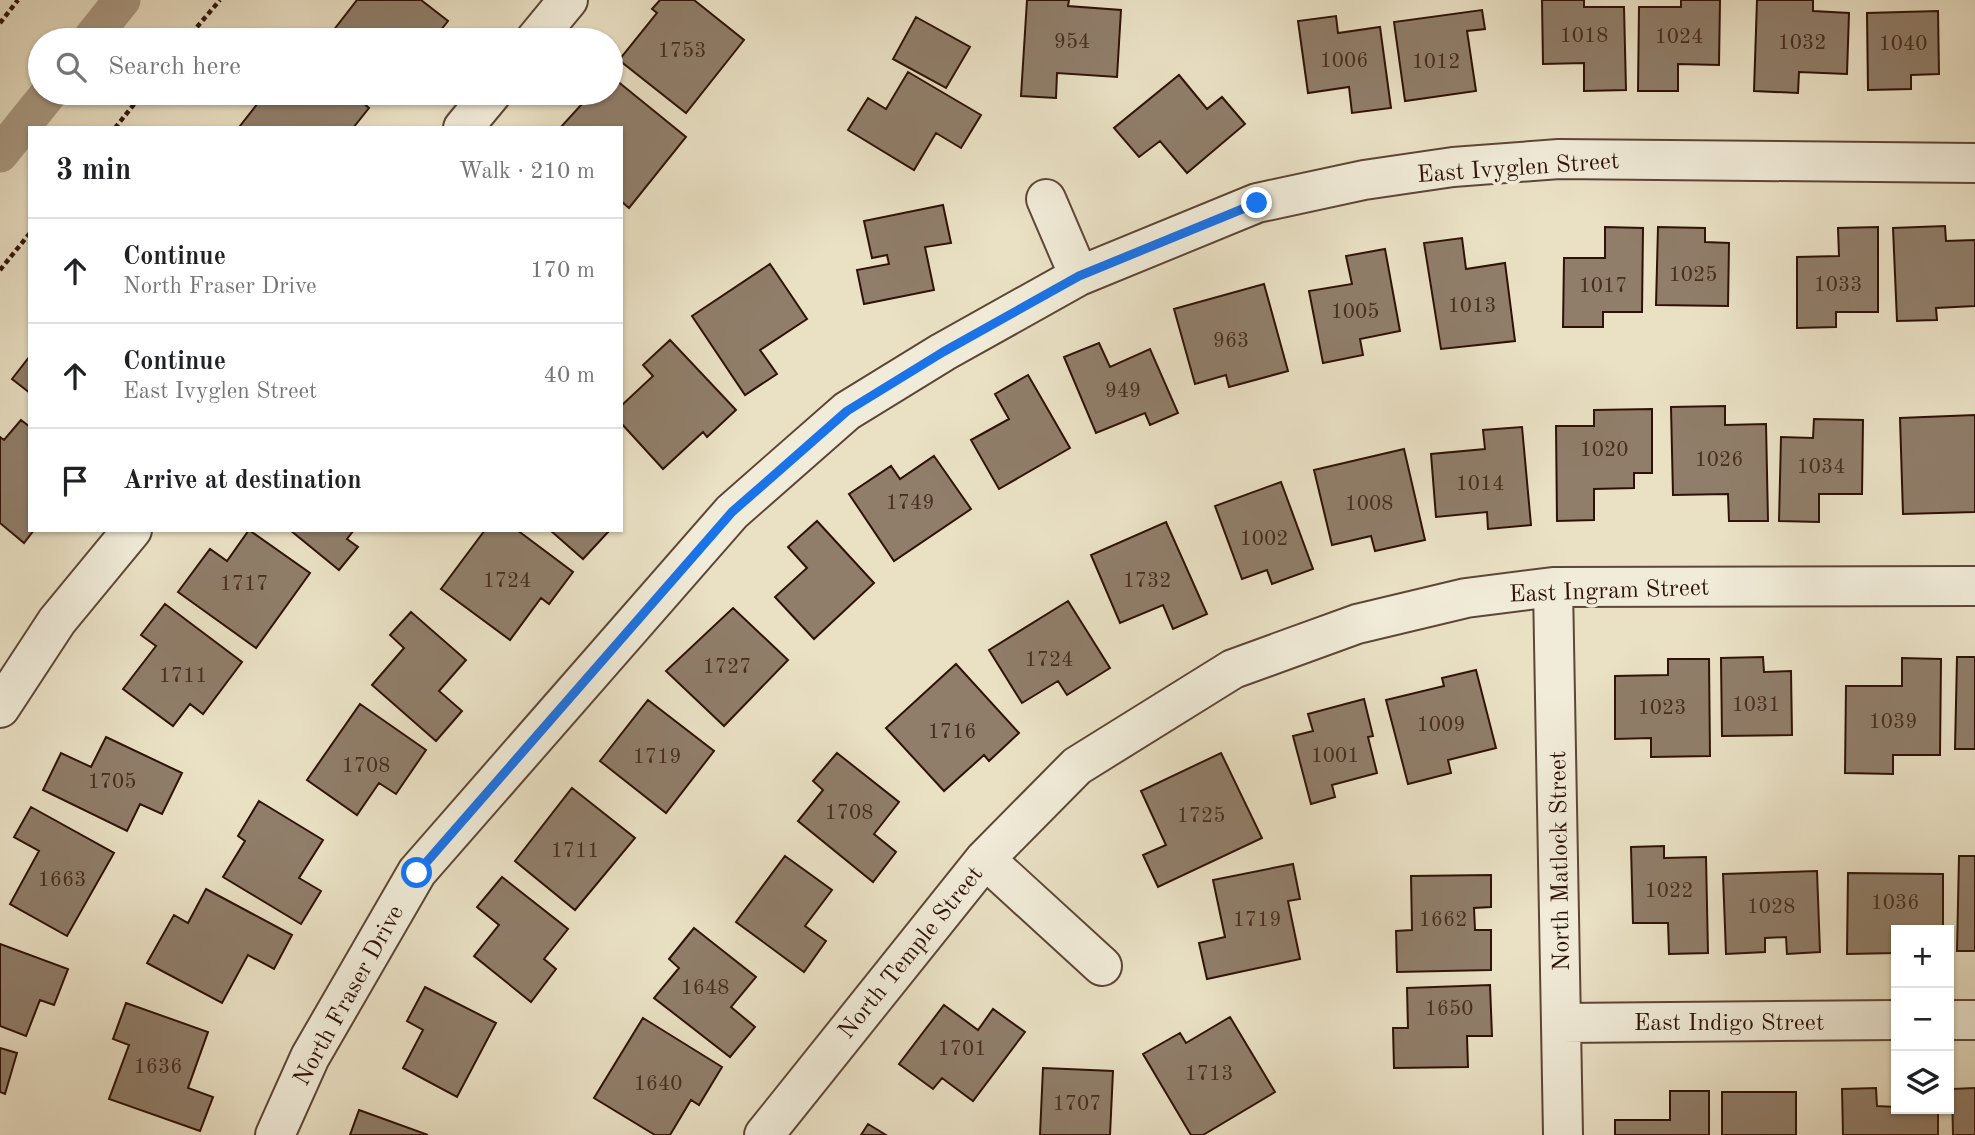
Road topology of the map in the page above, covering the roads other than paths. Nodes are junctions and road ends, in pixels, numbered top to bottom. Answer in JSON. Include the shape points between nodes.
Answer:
{"nodes":[{"id":1,"x":568,"y":0,"type":"edge"},
{"id":2,"x":545,"y":28,"type":"edge"},
{"id":3,"x":482,"y":105,"type":"edge"},
{"id":4,"x":465,"y":126,"type":"edge"},
{"id":5,"x":1975,"y":163,"type":"edge"},
{"id":6,"x":1046,"y":199,"type":"dead end"},
{"id":7,"x":1079,"y":276,"type":"junction"},
{"id":8,"x":130,"y":532,"type":"edge"},
{"id":9,"x":1975,"y":586,"type":"edge"},
{"id":10,"x":1553,"y":587,"type":"junction"},
{"id":11,"x":0,"y":708,"type":"edge"},
{"id":12,"x":985,"y":859,"type":"junction"},
{"id":13,"x":1102,"y":966,"type":"dead end"},
{"id":14,"x":1891,"y":1020,"type":"edge"},
{"id":15,"x":1954,"y":1020,"type":"edge"},
{"id":16,"x":1975,"y":1020,"type":"edge"},
{"id":17,"x":1562,"y":1023,"type":"junction"},
{"id":18,"x":275,"y":1135,"type":"edge"},
{"id":19,"x":764,"y":1135,"type":"edge"},
{"id":20,"x":1563,"y":1135,"type":"edge"}],
"edges":[{"from":1,"to":2,"type":"street"},
{"from":3,"to":4,"type":"street"},
{"from":5,"to":7,"type":"street","name":"East Ivyglen Street","via":[[1559,159],[1452,167],[1257,203]]},
{"from":6,"to":7,"type":"street"},
{"from":7,"to":18,"type":"street","name":"North Fraser Drive","via":[[847,411],[732,512],[417,873],[310,1057]]},
{"from":8,"to":11,"type":"street","via":[[57,621]]},
{"from":9,"to":10,"type":"street","name":"East Ingram Street"},
{"from":10,"to":12,"type":"street","name":"East Ingram Street","via":[[1466,598],[1357,624],[1233,669],[1077,766]]},
{"from":10,"to":17,"type":"street","name":"North Matlock Street"},
{"from":12,"to":13,"type":"street","name":"North Temple Street"},
{"from":12,"to":19,"type":"street","name":"North Temple Street"},
{"from":14,"to":17,"type":"street","name":"East Indigo Street"},
{"from":15,"to":16,"type":"street"},
{"from":17,"to":20,"type":"street","name":"North Matlock Street"}]}
